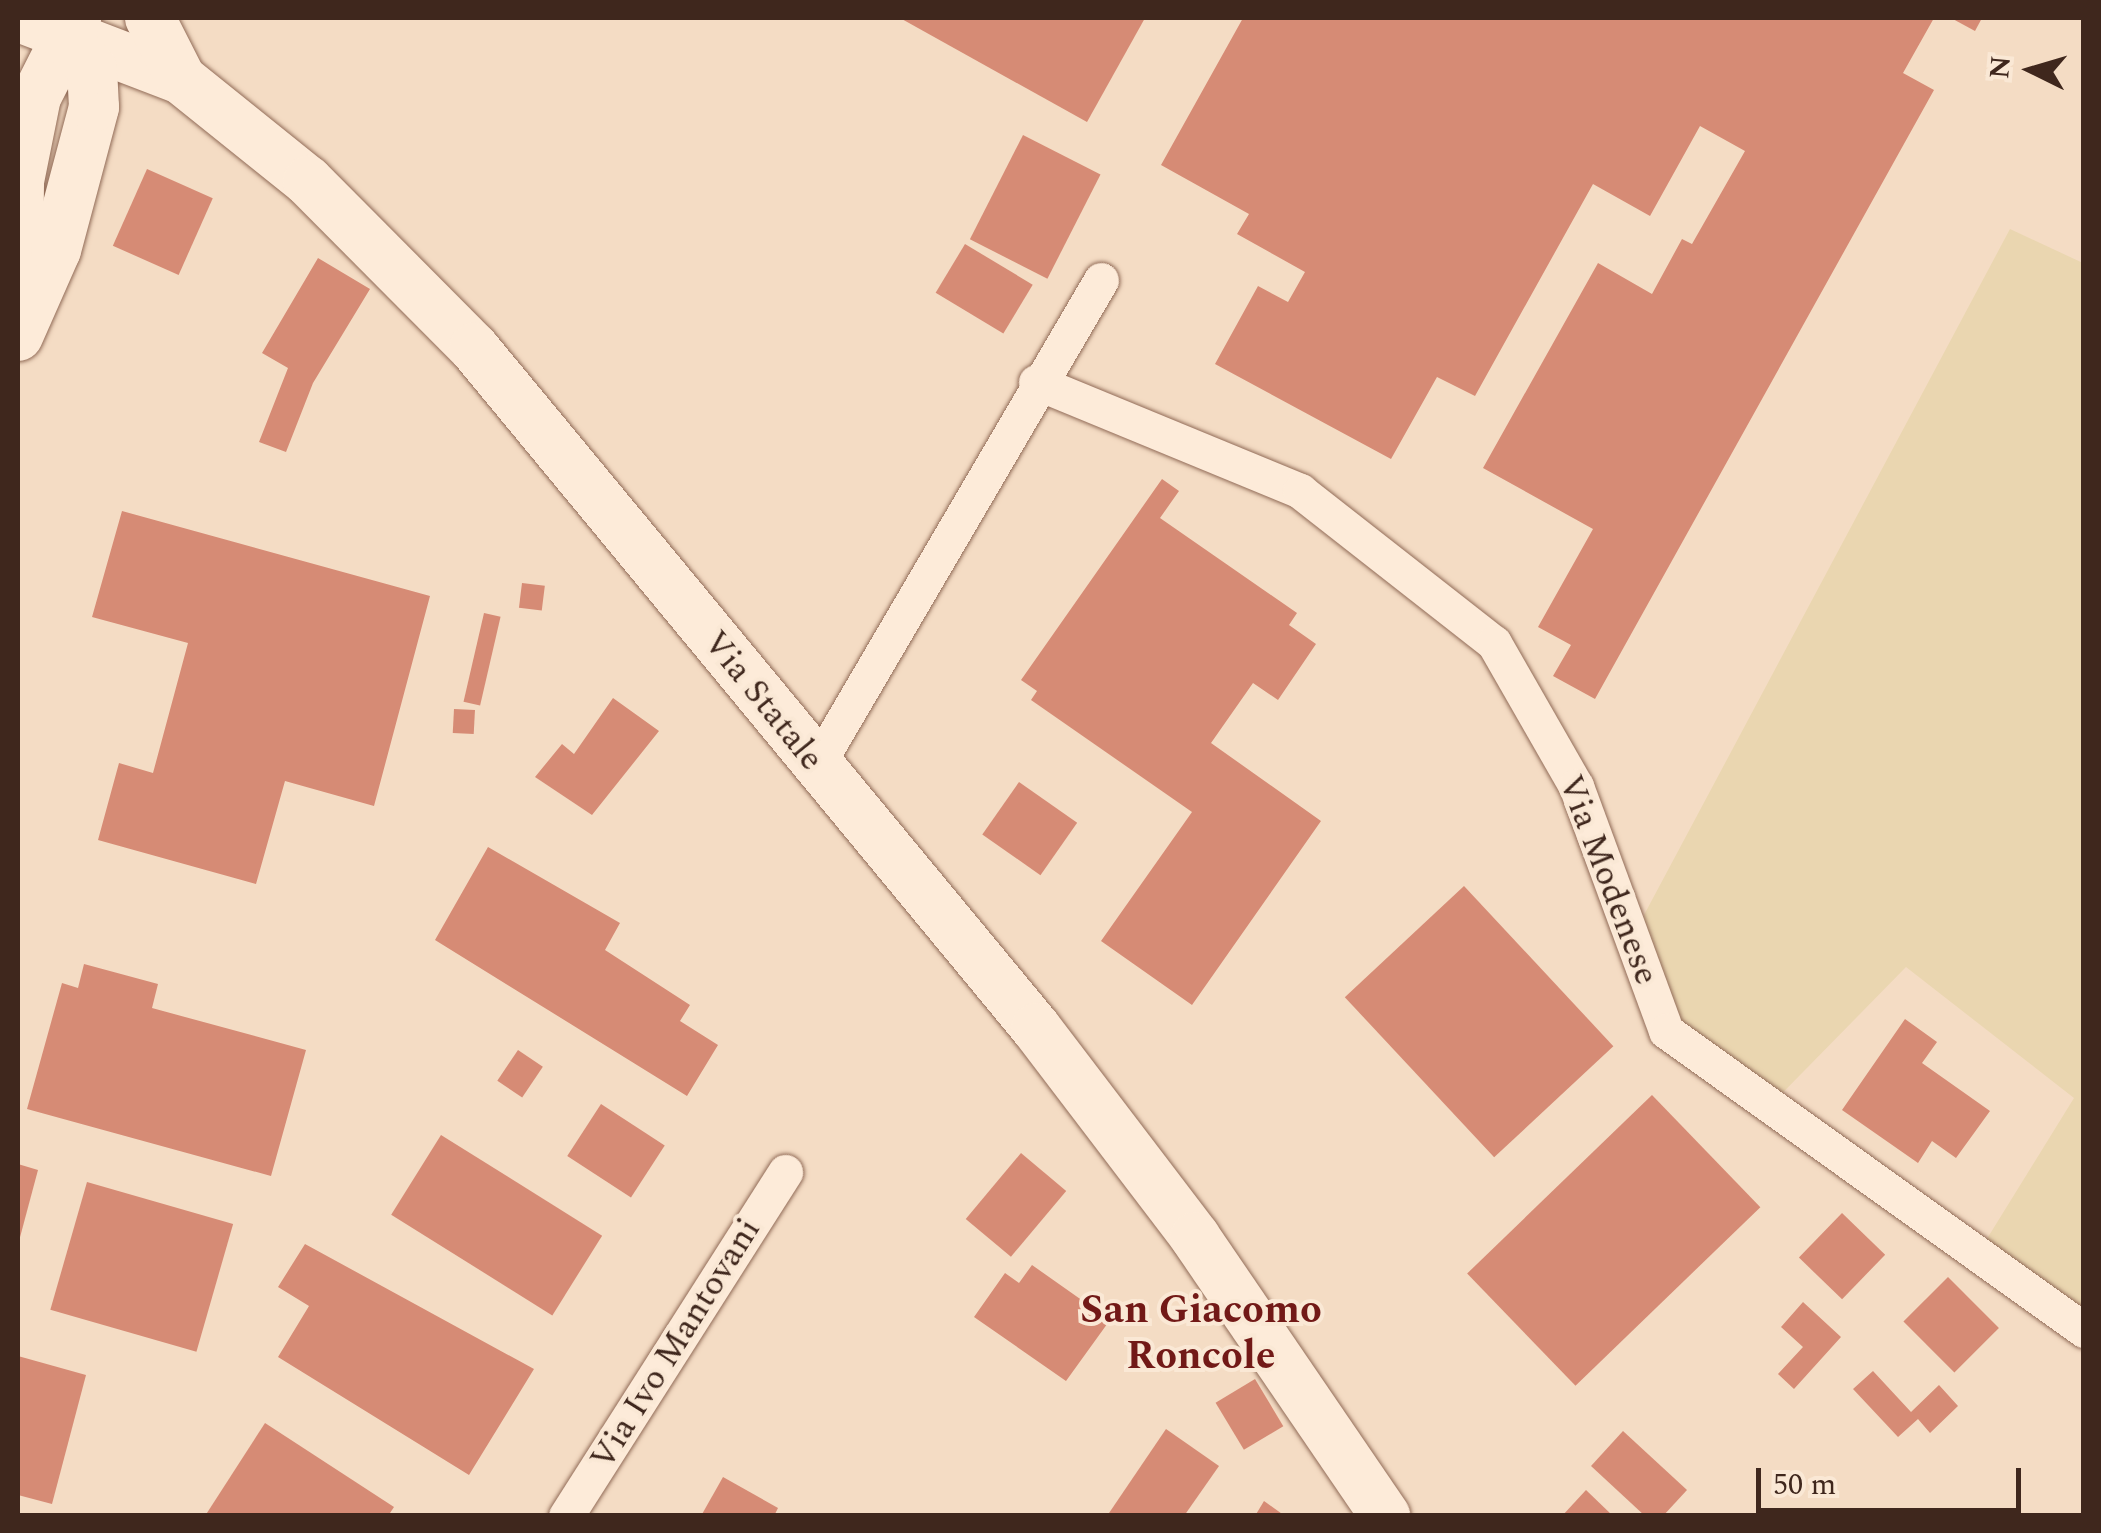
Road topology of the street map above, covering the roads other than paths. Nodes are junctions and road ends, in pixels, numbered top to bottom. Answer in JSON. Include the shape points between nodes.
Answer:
{"nodes":[{"id":1,"x":150,"y":18,"type":"edge"},
{"id":2,"x":57,"y":22,"type":"edge"},
{"id":3,"x":181,"y":78,"type":"junction"},
{"id":4,"x":94,"y":107,"type":"junction"},
{"id":5,"x":18,"y":180,"type":"edge"},
{"id":6,"x":18,"y":266,"type":"edge"},
{"id":7,"x":1101,"y":280,"type":"dead end"},
{"id":8,"x":18,"y":336,"type":"edge"},
{"id":9,"x":1036,"y":382,"type":"junction"},
{"id":10,"x":817,"y":766,"type":"junction"},
{"id":11,"x":785,"y":1172,"type":"dead end"},
{"id":12,"x":2084,"y":1330,"type":"edge"},
{"id":13,"x":566,"y":1516,"type":"edge"},
{"id":14,"x":1385,"y":1516,"type":"edge"}],
"edges":[{"from":1,"to":3,"type":"main road"},
{"from":2,"to":3,"type":"main road","name":"Via Statale"},
{"from":2,"to":4,"type":"main road","via":[[92,69]]},
{"from":2,"to":5,"type":"main road"},
{"from":3,"to":4,"type":"main road","via":[[124,82]]},
{"from":3,"to":10,"type":"main road","name":"Via Statale","via":[[308,180],[474,348]]},
{"from":4,"to":8,"type":"main road","via":[[56,250]]},
{"from":5,"to":6,"type":"main road"},
{"from":7,"to":9,"type":"street"},
{"from":9,"to":10,"type":"street"},
{"from":9,"to":12,"type":"street","name":"Via Modenese","via":[[1300,490],[1494,643],[1576,786],[1666,1031]]},
{"from":10,"to":14,"type":"main road","name":"Via Statale","via":[[1195,1237]]},
{"from":11,"to":13,"type":"street","name":"Via Ivo Mantovani"}]}
